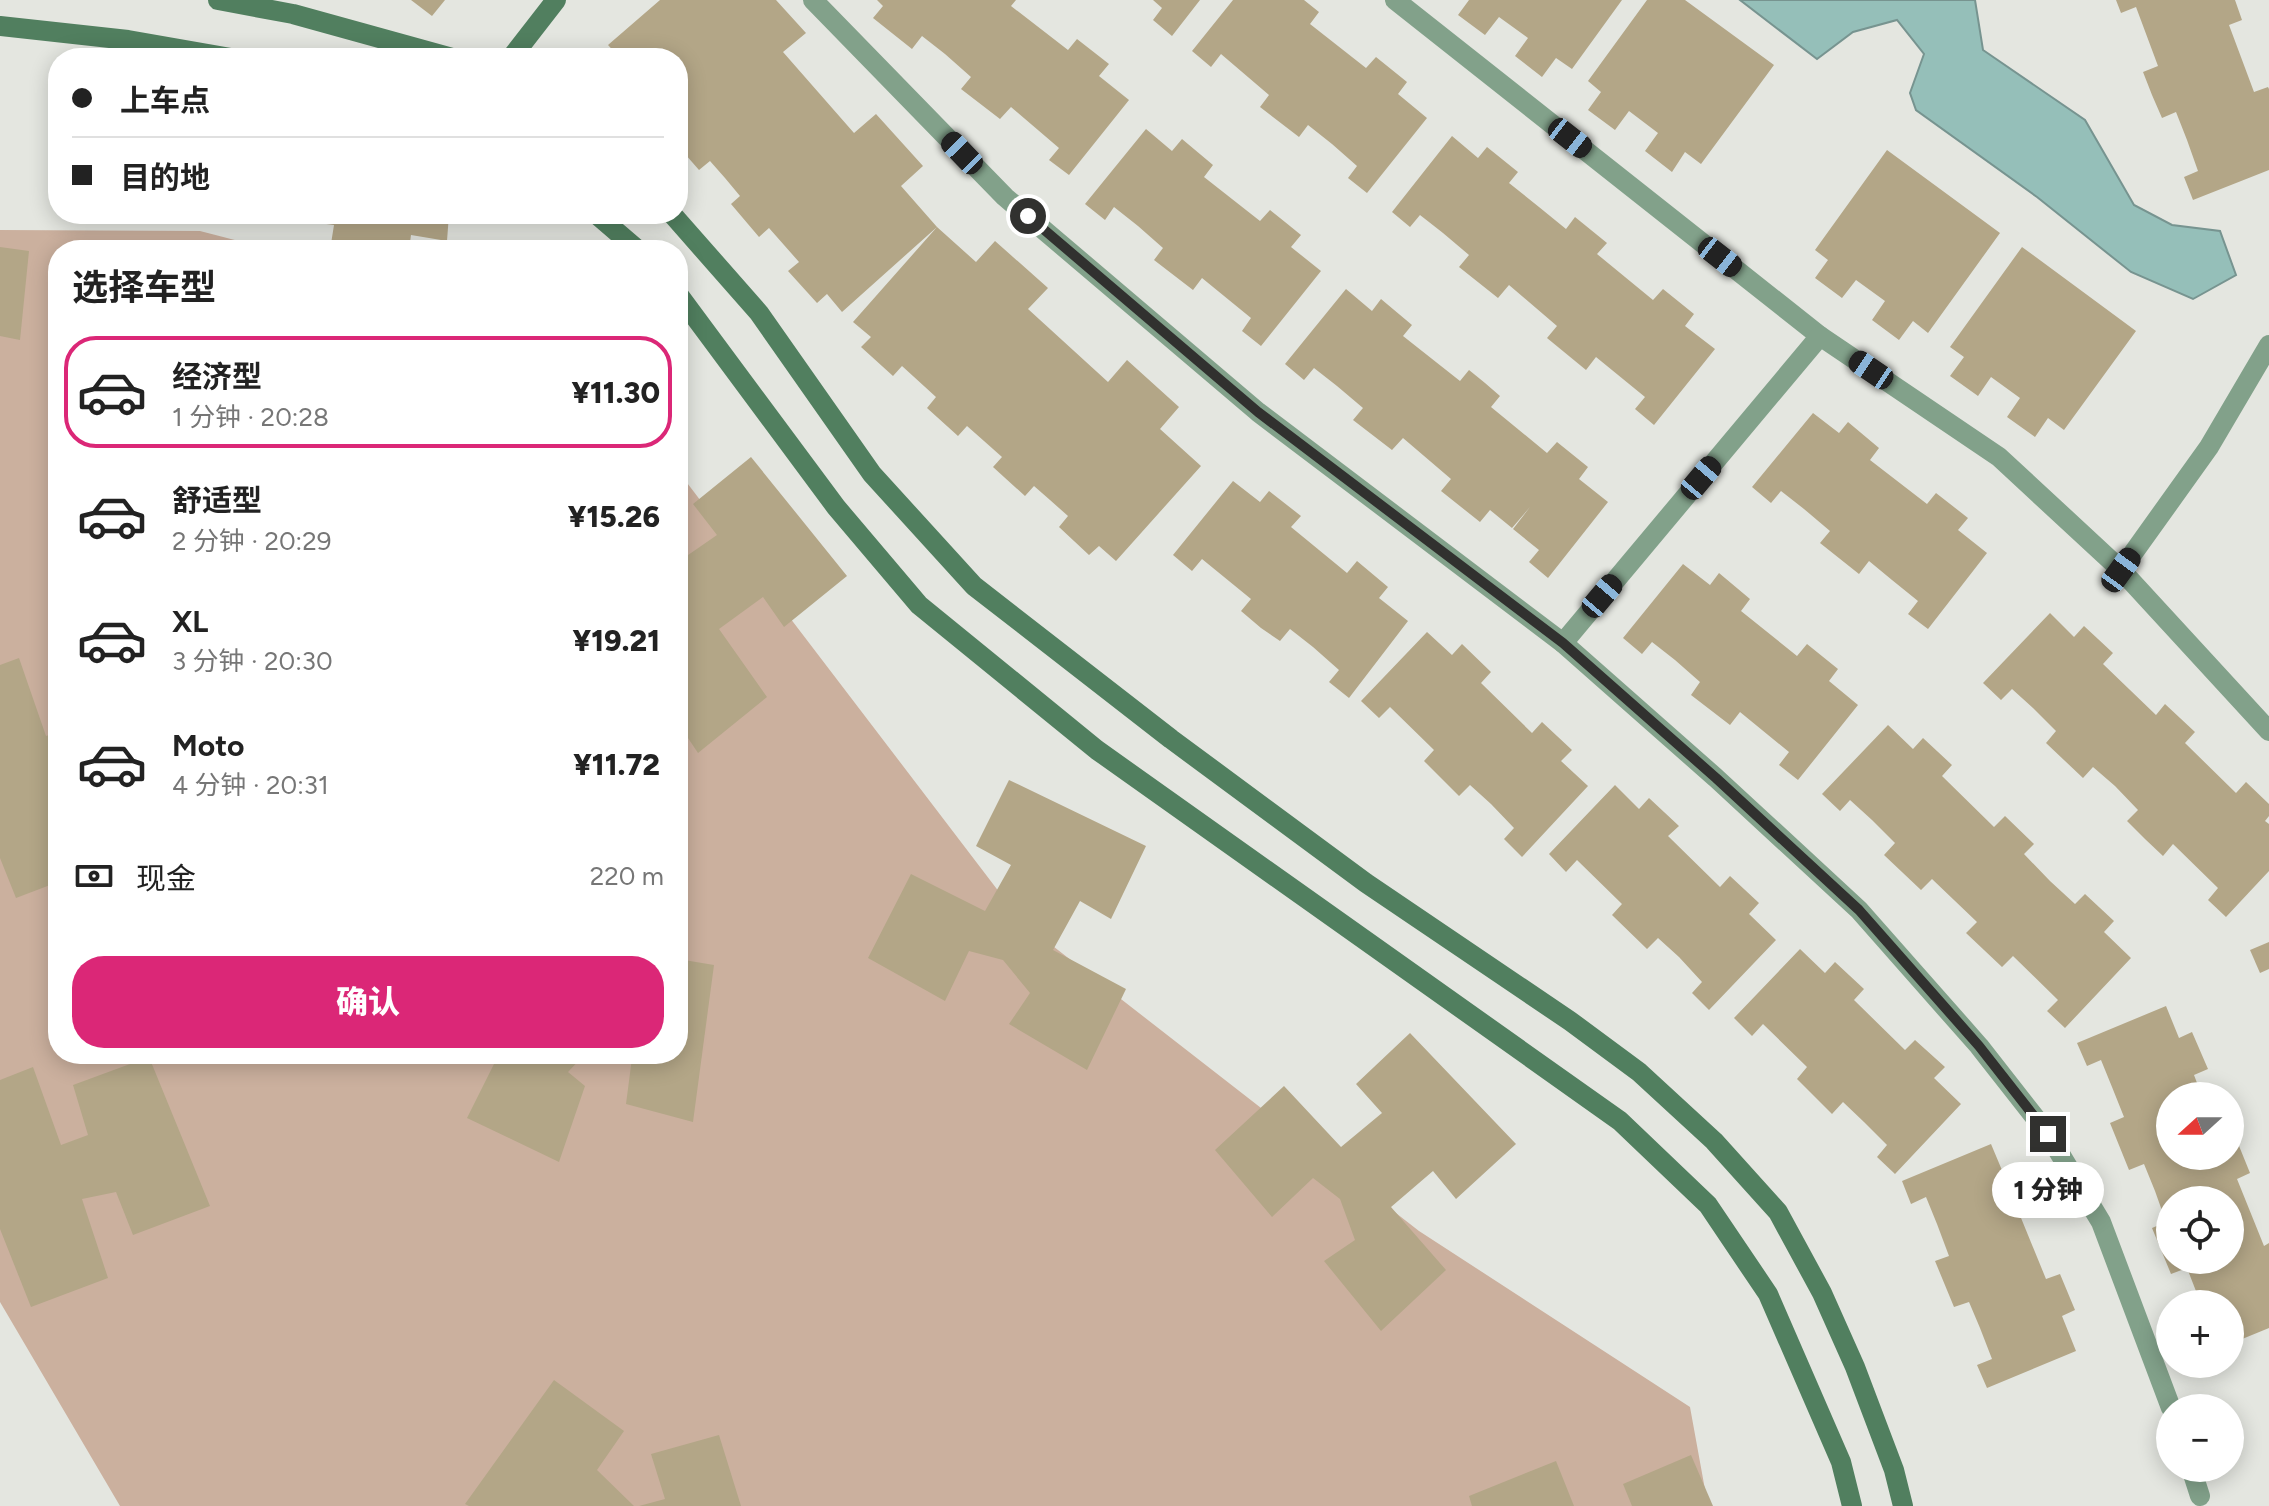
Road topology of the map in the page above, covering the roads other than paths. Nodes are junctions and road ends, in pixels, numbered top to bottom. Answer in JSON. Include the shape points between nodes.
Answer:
{"nodes":[{"id":1,"x":218,"y":0,"type":"edge"},
{"id":2,"x":556,"y":0,"type":"edge"},
{"id":3,"x":813,"y":0,"type":"edge"},
{"id":4,"x":1395,"y":0,"type":"edge"},
{"id":5,"x":0,"y":26,"type":"edge"},
{"id":6,"x":174,"y":48,"type":"edge"},
{"id":7,"x":416,"y":48,"type":"edge"},
{"id":8,"x":519,"y":48,"type":"edge"},
{"id":9,"x":608,"y":224,"type":"edge"},
{"id":10,"x":681,"y":224,"type":"edge"},
{"id":11,"x":626,"y":240,"type":"edge"},
{"id":12,"x":688,"y":307,"type":"edge"},
{"id":13,"x":1820,"y":336,"type":"junction"},
{"id":14,"x":2269,"y":345,"type":"edge"},
{"id":15,"x":2121,"y":570,"type":"junction"},
{"id":16,"x":1563,"y":643,"type":"junction"},
{"id":17,"x":2269,"y":731,"type":"edge"},
{"id":18,"x":2166,"y":1394,"type":"edge"},
{"id":19,"x":2196,"y":1482,"type":"edge"},
{"id":20,"x":2200,"y":1496,"type":"dead end"},
{"id":21,"x":1852,"y":1506,"type":"edge"},
{"id":22,"x":1903,"y":1506,"type":"edge"}],
"edges":[{"from":1,"to":7,"type":"street","via":[[293,14]]},
{"from":2,"to":8,"type":"street"},
{"from":3,"to":16,"type":"street","via":[[1005,197],[1258,412]]},
{"from":4,"to":13,"type":"street"},
{"from":5,"to":6,"type":"street"},
{"from":9,"to":11,"type":"street"},
{"from":10,"to":22,"type":"street","via":[[759,313],[872,474],[974,586],[1366,883],[1639,1072],[1714,1141],[1778,1212],[1822,1293],[1855,1367]]},
{"from":12,"to":21,"type":"street","via":[[836,507],[919,605],[1097,750],[1620,1121],[1708,1205],[1768,1294],[1841,1462]]},
{"from":13,"to":15,"type":"street","via":[[1999,457]]},
{"from":13,"to":16,"type":"street"},
{"from":14,"to":15,"type":"street","via":[[2209,447]]},
{"from":15,"to":17,"type":"street"},
{"from":16,"to":18,"type":"street","via":[[1859,910],[1979,1046],[2048,1134],[2101,1222]]},
{"from":19,"to":20,"type":"street"}]}
